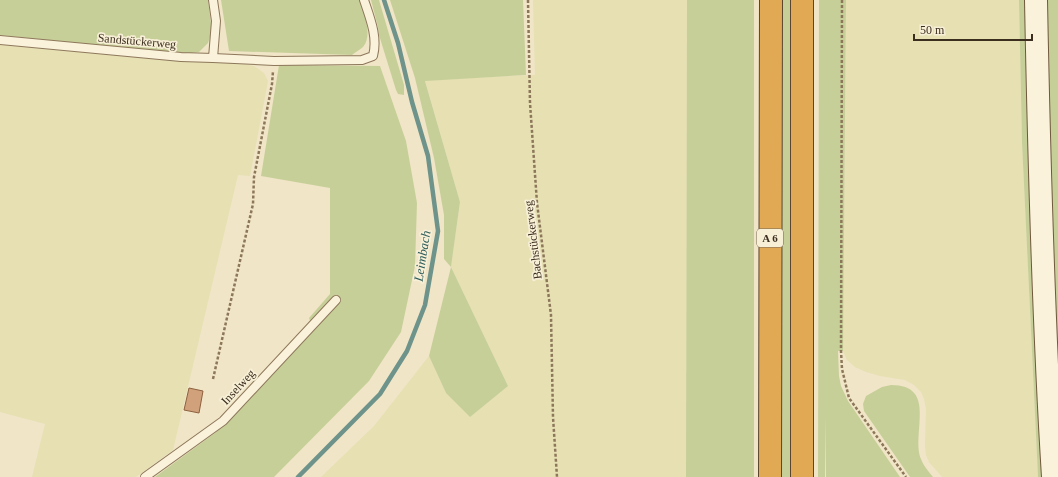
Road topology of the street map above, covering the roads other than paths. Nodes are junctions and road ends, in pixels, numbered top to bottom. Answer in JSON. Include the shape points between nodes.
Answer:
{"nodes":[{"id":1,"x":213,"y":0,"type":"edge"},
{"id":2,"x":364,"y":0,"type":"edge"},
{"id":3,"x":771,"y":0,"type":"edge"},
{"id":4,"x":802,"y":0,"type":"edge"},
{"id":5,"x":1036,"y":0,"type":"edge"},
{"id":6,"x":0,"y":40,"type":"edge"},
{"id":7,"x":213,"y":58,"type":"junction"},
{"id":8,"x":336,"y":300,"type":"dead end"},
{"id":9,"x":145,"y":477,"type":"edge"},
{"id":10,"x":770,"y":477,"type":"edge"},
{"id":11,"x":802,"y":477,"type":"edge"},
{"id":12,"x":1053,"y":477,"type":"edge"}],
"edges":[{"from":1,"to":7,"type":"lane","via":[[216,21]]},
{"from":2,"to":7,"type":"lane","name":"Sandstückerweg","via":[[374,32],[373,56],[362,60],[274,61]]},
{"from":3,"to":10,"type":"highway","number":"A 6"},
{"from":4,"to":11,"type":"highway"},
{"from":5,"to":12,"type":"main road","via":[[1046,372]]},
{"from":6,"to":7,"type":"lane","name":"Sandstückerweg"},
{"from":8,"to":9,"type":"lane","name":"Inselweg","via":[[223,421]]}]}
